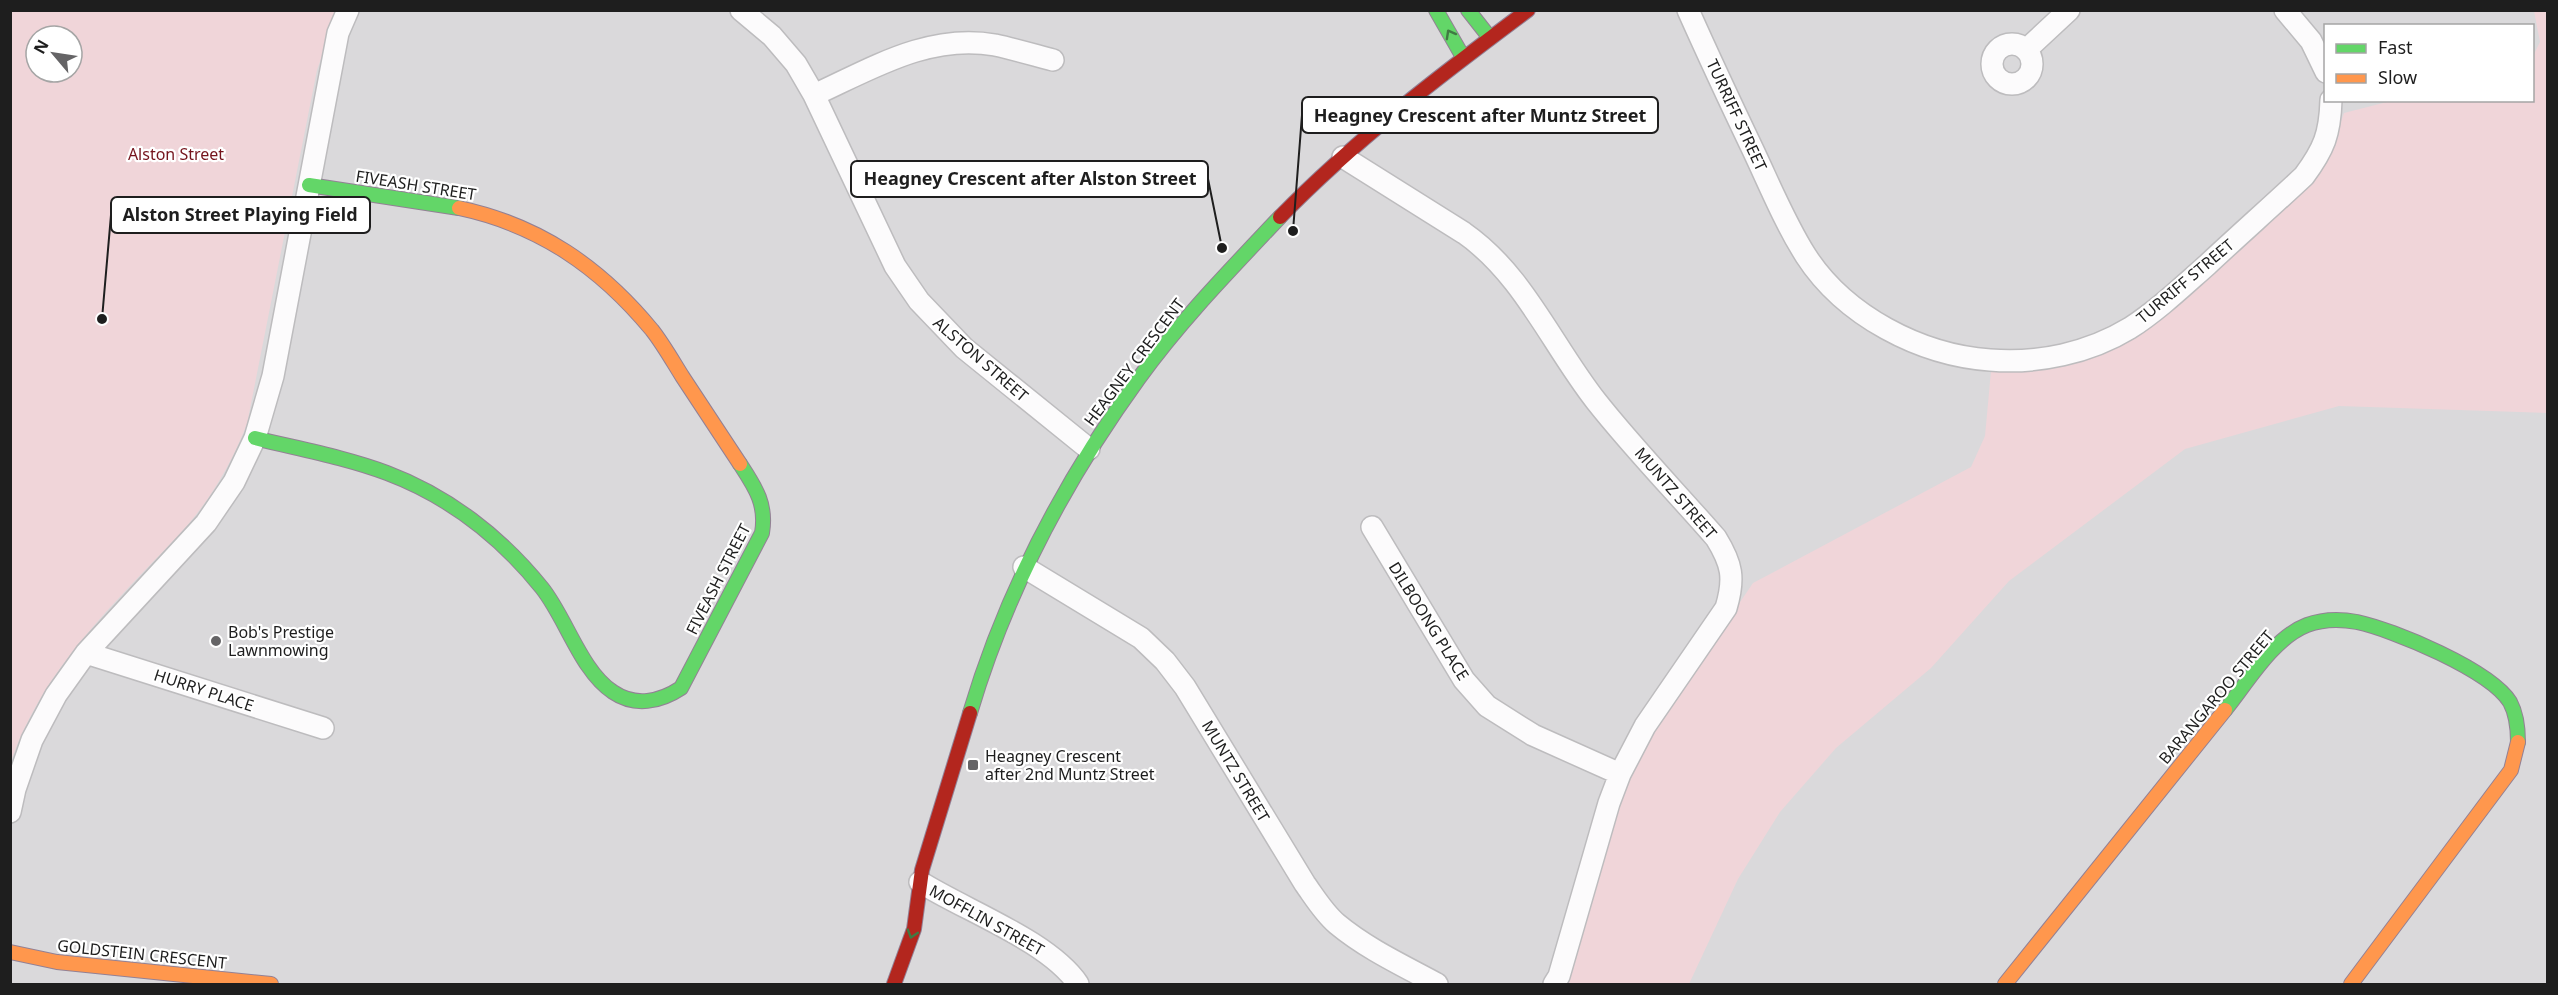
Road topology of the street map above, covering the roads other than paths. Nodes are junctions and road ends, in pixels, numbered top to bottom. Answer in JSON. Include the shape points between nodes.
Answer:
{"nodes":[{"id":1,"x":348,"y":10,"type":"edge"},
{"id":2,"x":741,"y":10,"type":"edge"},
{"id":3,"x":1436,"y":10,"type":"edge"},
{"id":4,"x":1468,"y":10,"type":"edge"},
{"id":5,"x":1528,"y":10,"type":"edge"},
{"id":6,"x":1688,"y":10,"type":"edge"},
{"id":7,"x":2069,"y":10,"type":"edge"},
{"id":8,"x":2285,"y":10,"type":"edge"},
{"id":9,"x":1490,"y":38,"type":"junction"},
{"id":10,"x":2026,"y":50,"type":"dead end"},
{"id":11,"x":1463,"y":57,"type":"junction"},
{"id":12,"x":1053,"y":60,"type":"dead end"},
{"id":13,"x":2324,"y":70,"type":"edge"},
{"id":14,"x":814,"y":95,"type":"junction"},
{"id":15,"x":2331,"y":102,"type":"edge"},
{"id":16,"x":1343,"y":157,"type":"junction"},
{"id":17,"x":309,"y":185,"type":"junction"},
{"id":18,"x":255,"y":438,"type":"junction"},
{"id":19,"x":1089,"y":449,"type":"junction"},
{"id":20,"x":1372,"y":527,"type":"dead end"},
{"id":21,"x":1024,"y":567,"type":"junction"},
{"id":22,"x":86,"y":652,"type":"junction"},
{"id":23,"x":323,"y":728,"type":"dead end"},
{"id":24,"x":1620,"y":774,"type":"junction"},
{"id":25,"x":10,"y":812,"type":"edge"},
{"id":26,"x":920,"y":882,"type":"junction"},
{"id":27,"x":901,"y":913,"type":"dead end"},
{"id":28,"x":10,"y":952,"type":"edge"},
{"id":29,"x":885,"y":960,"type":"dead end"},
{"id":30,"x":901,"y":966,"type":"junction"},
{"id":31,"x":226,"y":982,"type":"edge"},
{"id":32,"x":271,"y":984,"type":"edge"},
{"id":33,"x":894,"y":984,"type":"edge"},
{"id":34,"x":1078,"y":984,"type":"edge"},
{"id":35,"x":1437,"y":984,"type":"edge"},
{"id":36,"x":1554,"y":984,"type":"edge"},
{"id":37,"x":2005,"y":984,"type":"edge"},
{"id":38,"x":2351,"y":984,"type":"edge"}],
"edges":[{"from":1,"to":17,"type":"street","via":[[338,33]]},
{"from":2,"to":14,"type":"street","name":"ALSTON STREET","via":[[772,36],[796,64]]},
{"from":11,"to":3,"type":"street","one_way":true},
{"from":4,"to":9,"type":"street"},
{"from":5,"to":9,"type":"street","name":"HEAGNEY CRESCENT"},
{"from":6,"to":15,"type":"street","name":"TURRIFF STREET","via":[[1807,257],[1835,290],[1890,330],[1930,348],[1973,359],[2037,360],[2077,351],[2129,329],[2158,309],[2304,176],[2324,145],[2330,127]]},
{"from":7,"to":10,"type":"street"},
{"from":8,"to":13,"type":"street","via":[[2311,41]]},
{"from":9,"to":11,"type":"street","name":"HEAGNEY CRESCENT"},
{"from":11,"to":16,"type":"street","name":"HEAGNEY CRESCENT"},
{"from":12,"to":14,"type":"street","via":[[993,45],[958,43],[925,47]]},
{"from":14,"to":19,"type":"street","name":"ALSTON STREET","via":[[895,266],[919,301],[964,348]]},
{"from":16,"to":19,"type":"street","name":"HEAGNEY CRESCENT","via":[[1266,231],[1194,310],[1135,383]]},
{"from":16,"to":24,"type":"street","name":"MUNTZ STREET","via":[[1464,233],[1504,268],[1595,400],[1716,538],[1727,558],[1732,589],[1726,608],[1645,726]]},
{"from":17,"to":18,"type":"street","via":[[273,376]]},
{"from":17,"to":18,"type":"street","name":"FIVEASH STREET","via":[[479,212],[566,251],[605,279],[653,331],[756,489],[765,516],[762,533],[681,688],[669,698],[653,702],[627,699],[598,678],[547,594],[519,559],[475,521],[404,480]]},
{"from":18,"to":22,"type":"street","via":[[234,482],[206,523]]},
{"from":19,"to":21,"type":"street","name":"HEAGNEY CRESCENT"},
{"from":20,"to":24,"type":"street","name":"DILBOONG PLACE","via":[[1464,680],[1487,706],[1533,735]]},
{"from":21,"to":26,"type":"street","name":"HEAGNEY CRESCENT","via":[[989,654]]},
{"from":21,"to":35,"type":"street","name":"MUNTZ STREET","via":[[1140,638],[1165,661],[1325,912],[1366,945]]},
{"from":22,"to":23,"type":"street","name":"HURRY PLACE"},
{"from":22,"to":25,"type":"street","via":[[56,695],[33,740]]},
{"from":24,"to":36,"type":"street","name":"MUNTZ STREET"},
{"from":26,"to":27,"type":"street","name":"HEAGNEY CRESCENT"},
{"from":26,"to":30,"type":"street","name":"HEAGNEY CRESCENT","one_way":true,"via":[[914,928]]},
{"from":26,"to":34,"type":"street","name":"MOFFLIN STREET","via":[[1045,952],[1069,971]]},
{"from":28,"to":31,"type":"street","name":"GOLDSTEIN CRESCENT","via":[[57,962]]},
{"from":29,"to":30,"type":"street"},
{"from":30,"to":33,"type":"street","name":"HEAGNEY CRESCENT"},
{"from":31,"to":32,"type":"street","name":"GOLDSTEIN CRESCENT"},
{"from":37,"to":38,"type":"street","name":"BARANGAROO STREET","via":[[2279,643],[2297,629],[2320,621],[2346,620],[2372,626],[2475,669],[2496,684],[2511,705],[2519,727],[2519,749],[2511,770]]}]}
